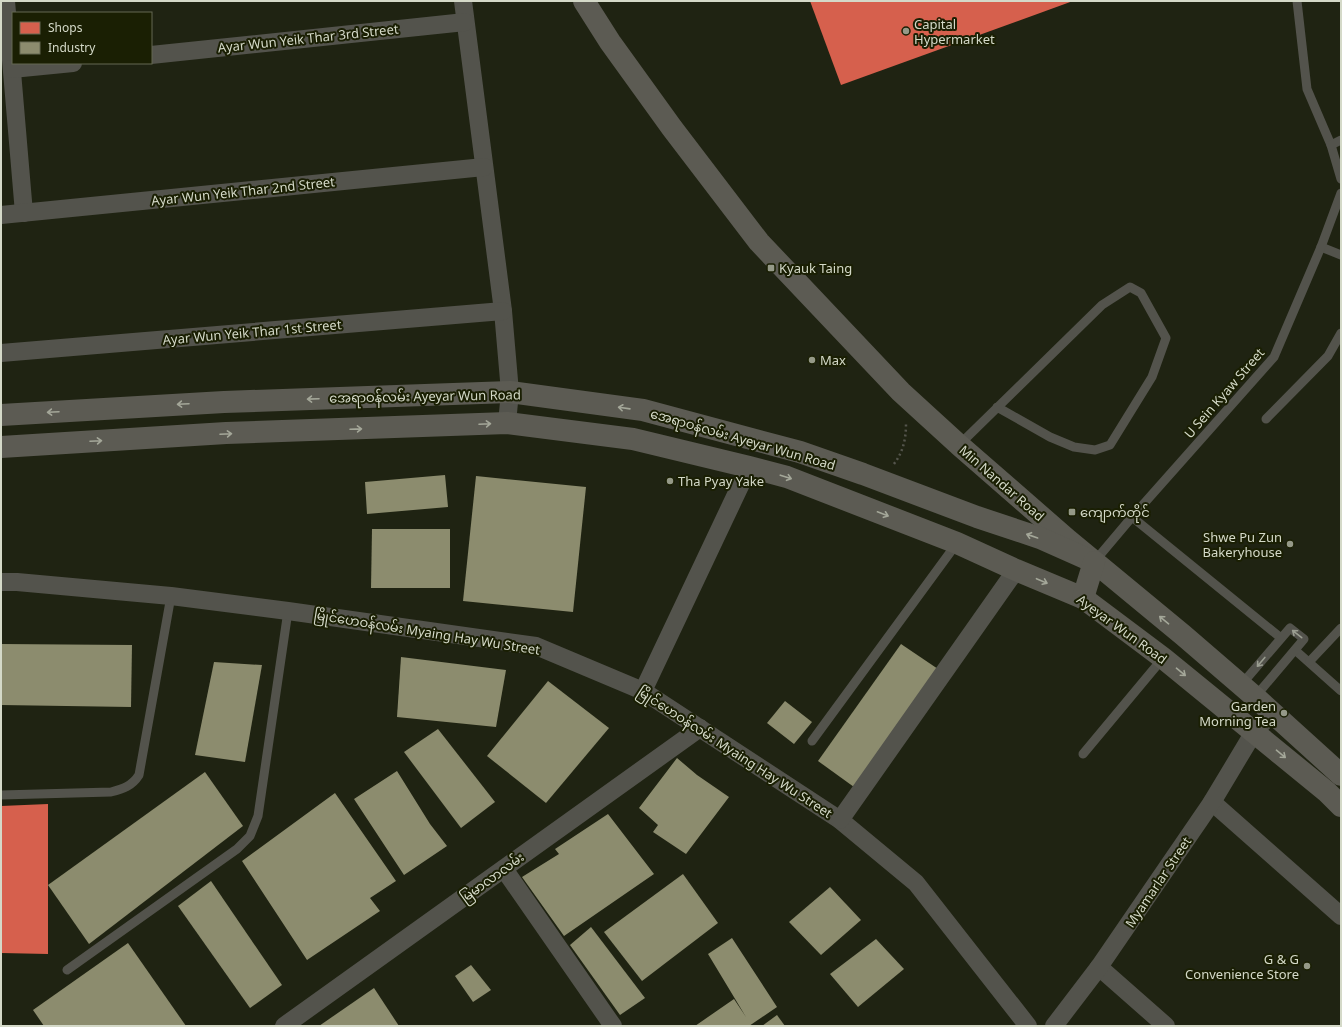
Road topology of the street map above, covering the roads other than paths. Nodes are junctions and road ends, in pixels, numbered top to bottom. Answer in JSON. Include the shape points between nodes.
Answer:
{"nodes":[{"id":1,"x":6,"y":1,"type":"edge"},
{"id":2,"x":463,"y":1,"type":"edge"},
{"id":3,"x":584,"y":1,"type":"edge"},
{"id":4,"x":1297,"y":1,"type":"edge"},
{"id":5,"x":465,"y":22,"type":"junction"},
{"id":6,"x":152,"y":55,"type":"edge"},
{"id":7,"x":62,"y":64,"type":"edge"},
{"id":8,"x":12,"y":69,"type":"junction"},
{"id":9,"x":1341,"y":140,"type":"edge"},
{"id":10,"x":1330,"y":145,"type":"junction"},
{"id":11,"x":484,"y":167,"type":"junction"},
{"id":12,"x":1341,"y":179,"type":"edge"},
{"id":13,"x":1341,"y":194,"type":"edge"},
{"id":14,"x":24,"y":213,"type":"junction"},
{"id":15,"x":1,"y":215,"type":"edge"},
{"id":16,"x":1321,"y":247,"type":"junction"},
{"id":17,"x":1341,"y":256,"type":"edge"},
{"id":18,"x":503,"y":311,"type":"junction"},
{"id":19,"x":1341,"y":333,"type":"edge"},
{"id":20,"x":1,"y":353,"type":"edge"},
{"id":21,"x":510,"y":392,"type":"junction"},
{"id":22,"x":997,"y":408,"type":"junction"},
{"id":23,"x":1,"y":415,"type":"edge"},
{"id":24,"x":1266,"y":419,"type":"dead end"},
{"id":25,"x":507,"y":423,"type":"junction"},
{"id":26,"x":958,"y":445,"type":"junction"},
{"id":27,"x":1,"y":447,"type":"edge"},
{"id":28,"x":749,"y":467,"type":"junction"},
{"id":29,"x":847,"y":500,"type":"joint"},
{"id":30,"x":1132,"y":517,"type":"junction"},
{"id":31,"x":957,"y":543,"type":"junction"},
{"id":32,"x":1100,"y":566,"type":"junction"},
{"id":33,"x":1016,"y":570,"type":"junction"},
{"id":34,"x":1,"y":582,"type":"edge"},
{"id":35,"x":171,"y":596,"type":"junction"},
{"id":36,"x":1083,"y":598,"type":"junction"},
{"id":37,"x":288,"y":611,"type":"junction"},
{"id":38,"x":1341,"y":628,"type":"edge"},
{"id":39,"x":1281,"y":638,"type":"junction"},
{"id":40,"x":1295,"y":650,"type":"junction"},
{"id":41,"x":1164,"y":658,"type":"junction"},
{"id":42,"x":1310,"y":661,"type":"junction"},
{"id":43,"x":643,"y":691,"type":"junction"},
{"id":44,"x":1248,"y":691,"type":"junction"},
{"id":45,"x":1341,"y":691,"type":"edge"},
{"id":46,"x":1273,"y":712,"type":"junction"},
{"id":47,"x":700,"y":728,"type":"junction"},
{"id":48,"x":1254,"y":732,"type":"junction"},
{"id":49,"x":812,"y":741,"type":"dead end"},
{"id":50,"x":1083,"y":754,"type":"dead end"},
{"id":51,"x":1341,"y":774,"type":"edge"},
{"id":52,"x":1,"y":795,"type":"edge"},
{"id":53,"x":1212,"y":802,"type":"junction"},
{"id":54,"x":1341,"y":806,"type":"edge"},
{"id":55,"x":840,"y":820,"type":"junction"},
{"id":56,"x":504,"y":869,"type":"junction"},
{"id":57,"x":1341,"y":916,"type":"edge"},
{"id":58,"x":1100,"y":967,"type":"junction"},
{"id":59,"x":68,"y":970,"type":"dead end"},
{"id":60,"x":284,"y":1026,"type":"edge"},
{"id":61,"x":613,"y":1026,"type":"edge"},
{"id":62,"x":1028,"y":1026,"type":"edge"},
{"id":63,"x":1054,"y":1026,"type":"edge"},
{"id":64,"x":1166,"y":1026,"type":"edge"}],
"edges":[{"from":1,"to":8,"type":"street"},
{"from":2,"to":5,"type":"street"},
{"from":3,"to":26,"type":"main road","name":"Min Nandar Road","via":[[672,128],[759,242],[901,392]]},
{"from":4,"to":10,"type":"lane","via":[[1307,89]]},
{"from":5,"to":6,"type":"street","name":"Ayar Wun Yeik Thar 3rd Street"},
{"from":5,"to":11,"type":"street"},
{"from":7,"to":8,"type":"street"},
{"from":8,"to":14,"type":"street"},
{"from":9,"to":10,"type":"lane"},
{"from":10,"to":12,"type":"lane"},
{"from":11,"to":14,"type":"street","name":"Ayar Wun Yeik Thar 2nd Street"},
{"from":11,"to":18,"type":"street"},
{"from":13,"to":16,"type":"lane","name":"U Sein Kyaw Street"},
{"from":14,"to":15,"type":"street","name":"Ayar Wun Yeik Thar 2nd Street"},
{"from":16,"to":17,"type":"lane"},
{"from":16,"to":30,"type":"lane","name":"U Sein Kyaw Street","via":[[1274,357]]},
{"from":18,"to":20,"type":"street","name":"Ayar Wun Yeik Thar 1st Street"},
{"from":18,"to":21,"type":"street"},
{"from":19,"to":24,"type":"lane","via":[[1328,356]]},
{"from":21,"to":23,"type":"main road","name":"အေရာဝန်လမ်း Ayeyar Wun Road","one_way":true,"via":[[224,402]]},
{"from":21,"to":25,"type":"street"},
{"from":32,"to":21,"type":"main road","name":"အေရာဝန်လမ်း Ayeyar Wun Road","one_way":true,"via":[[1040,538],[772,444],[643,410]]},
{"from":22,"to":22,"type":"lane","via":[[1102,305],[1130,287],[1141,293],[1166,338],[1152,377],[1110,444],[1095,450],[1074,447]]},
{"from":22,"to":26,"type":"lane"},
{"from":27,"to":25,"type":"main road","name":"အေရာဝန်လမ်း Ayeyar Wun Road","one_way":true,"via":[[226,434]]},
{"from":25,"to":28,"type":"main road","name":"အေရာဝန်လမ်း Ayeyar Wun Road","via":[[633,439]]},
{"from":26,"to":32,"type":"main road","name":"Min Nandar Road"},
{"from":28,"to":29,"type":"main road","name":"အေရာဝန်လမ်း Ayeyar Wun Road","one_way":true,"via":[[787,477]]},
{"from":28,"to":43,"type":"street"},
{"from":29,"to":31,"type":"main road","name":"Ayeyar Wun Road","one_way":true},
{"from":30,"to":32,"type":"lane","name":"U Sein Kyaw Street"},
{"from":30,"to":39,"type":"lane"},
{"from":31,"to":33,"type":"main road","name":"Ayeyar Wun Road"},
{"from":31,"to":49,"type":"lane"},
{"from":32,"to":36,"type":"main road"},
{"from":44,"to":32,"type":"main road","one_way":true},
{"from":33,"to":36,"type":"main road","name":"Ayeyar Wun Road","one_way":true},
{"from":33,"to":55,"type":"street"},
{"from":34,"to":35,"type":"street","name":"မြိုင်ဟေဝန်လမ်း Myaing Hay Wu Street"},
{"from":35,"to":37,"type":"street","name":"မြိုင်ဟေဝန်လမ်း Myaing Hay Wu Street"},
{"from":35,"to":52,"type":"lane","via":[[136,781],[128,787],[111,792]]},
{"from":36,"to":41,"type":"main road","name":"Ayeyar Wun Road"},
{"from":37,"to":43,"type":"street","name":"မြိုင်ဟေဝန်လမ်း Myaing Hay Wu Street","via":[[536,646]]},
{"from":37,"to":59,"type":"lane","via":[[258,816],[250,836],[237,849]]},
{"from":38,"to":42,"type":"lane"},
{"from":40,"to":39,"type":"lane","one_way":true,"via":[[1304,639],[1290,628]]},
{"from":39,"to":44,"type":"lane","one_way":true},
{"from":40,"to":42,"type":"lane"},
{"from":40,"to":44,"type":"lane"},
{"from":41,"to":48,"type":"main road","name":"Ayeyar Wun Road","one_way":true},
{"from":41,"to":50,"type":"lane"},
{"from":42,"to":45,"type":"lane"},
{"from":43,"to":47,"type":"street","name":"မြိုင်ဟေဝန်လမ်း Myaing Hay Wu Street"},
{"from":44,"to":46,"type":"main road"},
{"from":46,"to":48,"type":"street","name":"Myamarlar Street"},
{"from":46,"to":51,"type":"main road"},
{"from":47,"to":55,"type":"street","name":"မြိုင်ဟေဝန်လမ်း Myaing Hay Wu Street"},
{"from":47,"to":56,"type":"street","name":"မြမာလာလမ်း"},
{"from":48,"to":53,"type":"street","name":"Myamarlar Street"},
{"from":48,"to":54,"type":"main road","name":"Ayeyar Wun Road","one_way":true},
{"from":53,"to":57,"type":"street"},
{"from":53,"to":58,"type":"street","name":"Myamarlar Street"},
{"from":55,"to":62,"type":"street","name":"မြိုင်ဟေဝန်လမ်း Myaing Hay Wu Street","via":[[916,883]]},
{"from":56,"to":60,"type":"street","name":"မြမာလာလမ်း"},
{"from":56,"to":61,"type":"street"},
{"from":58,"to":63,"type":"street","name":"Myamarlar Street"},
{"from":58,"to":64,"type":"street"}]}
